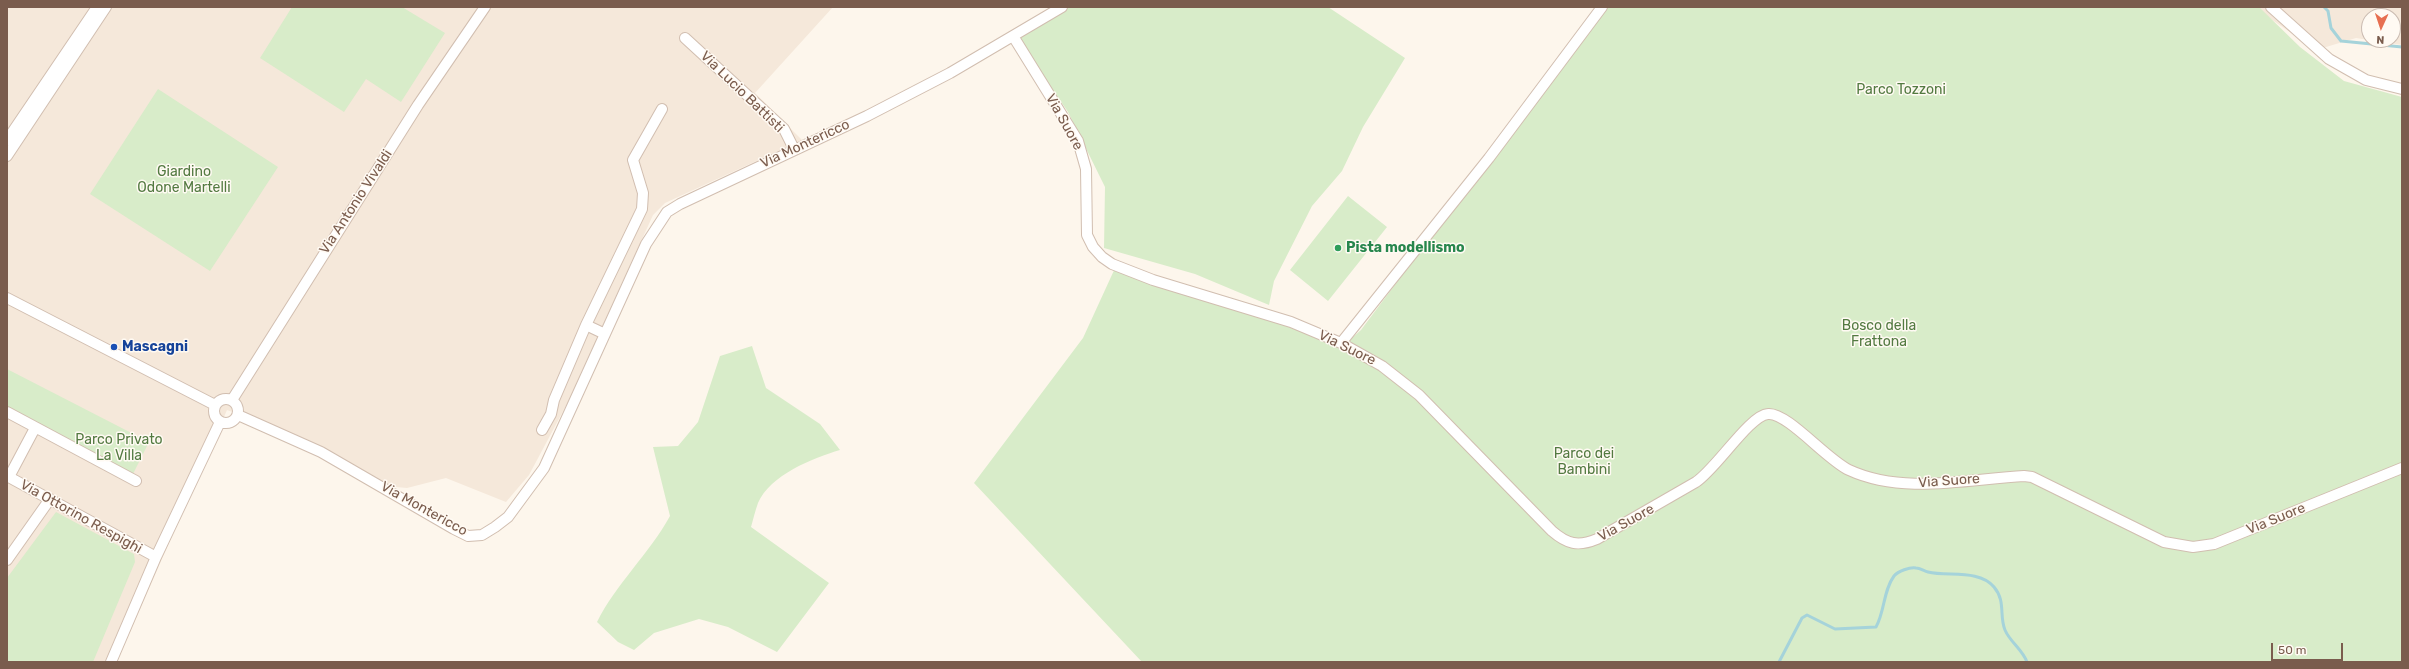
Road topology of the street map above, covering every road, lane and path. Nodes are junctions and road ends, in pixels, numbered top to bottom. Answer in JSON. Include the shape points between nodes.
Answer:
{"nodes":[{"id":1,"x":97,"y":7,"type":"edge"},
{"id":2,"x":106,"y":7,"type":"edge"},
{"id":3,"x":485,"y":7,"type":"edge"},
{"id":4,"x":1062,"y":7,"type":"edge"},
{"id":5,"x":1602,"y":7,"type":"edge"},
{"id":6,"x":2271,"y":7,"type":"edge"},
{"id":7,"x":1012,"y":36,"type":"junction"},
{"id":8,"x":685,"y":38,"type":"dead end"},
{"id":9,"x":2402,"y":89,"type":"edge"},
{"id":10,"x":41,"y":98,"type":"junction"},
{"id":11,"x":662,"y":109,"type":"dead end"},
{"id":12,"x":26,"y":119,"type":"junction"},
{"id":13,"x":7,"y":140,"type":"edge"},
{"id":14,"x":794,"y":149,"type":"junction"},
{"id":15,"x":7,"y":156,"type":"edge"},
{"id":16,"x":7,"y":298,"type":"edge"},
{"id":17,"x":586,"y":326,"type":"junction"},
{"id":18,"x":604,"y":334,"type":"junction"},
{"id":19,"x":1341,"y":343,"type":"junction"},
{"id":20,"x":232,"y":400,"type":"junction"},
{"id":21,"x":215,"y":405,"type":"junction"},
{"id":22,"x":7,"y":412,"type":"edge"},
{"id":23,"x":238,"y":415,"type":"junction"},
{"id":24,"x":220,"y":422,"type":"junction"},
{"id":25,"x":35,"y":428,"type":"junction"},
{"id":26,"x":542,"y":430,"type":"dead end"},
{"id":27,"x":2402,"y":468,"type":"edge"},
{"id":28,"x":8,"y":477,"type":"edge"},
{"id":29,"x":136,"y":481,"type":"dead end"},
{"id":30,"x":50,"y":499,"type":"junction"},
{"id":31,"x":156,"y":557,"type":"junction"},
{"id":32,"x":7,"y":560,"type":"edge"},
{"id":33,"x":111,"y":662,"type":"edge"}],
"edges":[{"from":1,"to":10,"type":"street"},
{"from":2,"to":10,"type":"street"},
{"from":3,"to":20,"type":"street","name":"Via Antonio Vivaldi","via":[[418,105]]},
{"from":4,"to":7,"type":"street","name":"Via Montericco"},
{"from":5,"to":19,"type":"street","via":[[1489,158]]},
{"from":6,"to":9,"type":"street","via":[[2329,59],[2366,80]]},
{"from":7,"to":14,"type":"street","name":"Via Montericco","via":[[950,73],[867,116]]},
{"from":7,"to":19,"type":"street","name":"Via Suore","via":[[1078,141],[1086,169],[1087,235],[1102,257],[1112,264],[1147,278],[1262,312]]},
{"from":8,"to":14,"type":"street","name":"Via Lucio Battisti","via":[[784,129]]},
{"from":10,"to":12,"type":"street"},
{"from":11,"to":17,"type":"street","via":[[633,160],[643,193],[642,208]]},
{"from":12,"to":13,"type":"street"},
{"from":12,"to":15,"type":"street"},
{"from":14,"to":18,"type":"street","name":"Via Montericco","via":[[711,187],[667,212],[646,244]]},
{"from":16,"to":21,"type":"street"},
{"from":17,"to":18,"type":"street"},
{"from":17,"to":26,"type":"street","via":[[554,400],[551,414]]},
{"from":18,"to":23,"type":"street","name":"Via Montericco","via":[[544,468],[508,517],[482,535],[468,536],[321,452]]},
{"from":19,"to":27,"type":"street","name":"Via Suore","via":[[1403,380],[1552,531],[1562,539],[1577,544],[1597,539],[1696,482],[1707,474],[1754,420],[1767,414],[1788,421],[1834,461],[1858,473],[1892,481],[1921,483],[2032,477],[2155,539],[2184,547],[2214,544]]},
{"from":20,"to":21,"type":"street","via":[[225,399]]},
{"from":20,"to":23,"type":"street","via":[[238,407]]},
{"from":21,"to":24,"type":"street","via":[[213,413]]},
{"from":22,"to":25,"type":"street"},
{"from":23,"to":24,"type":"street","via":[[228,423]]},
{"from":24,"to":31,"type":"street"},
{"from":25,"to":28,"type":"street"},
{"from":25,"to":29,"type":"street"},
{"from":28,"to":30,"type":"street","name":"Via Ottorino Respighi"},
{"from":30,"to":31,"type":"street","name":"Via Ottorino Respighi"},
{"from":30,"to":32,"type":"street"},
{"from":31,"to":33,"type":"street"}]}
